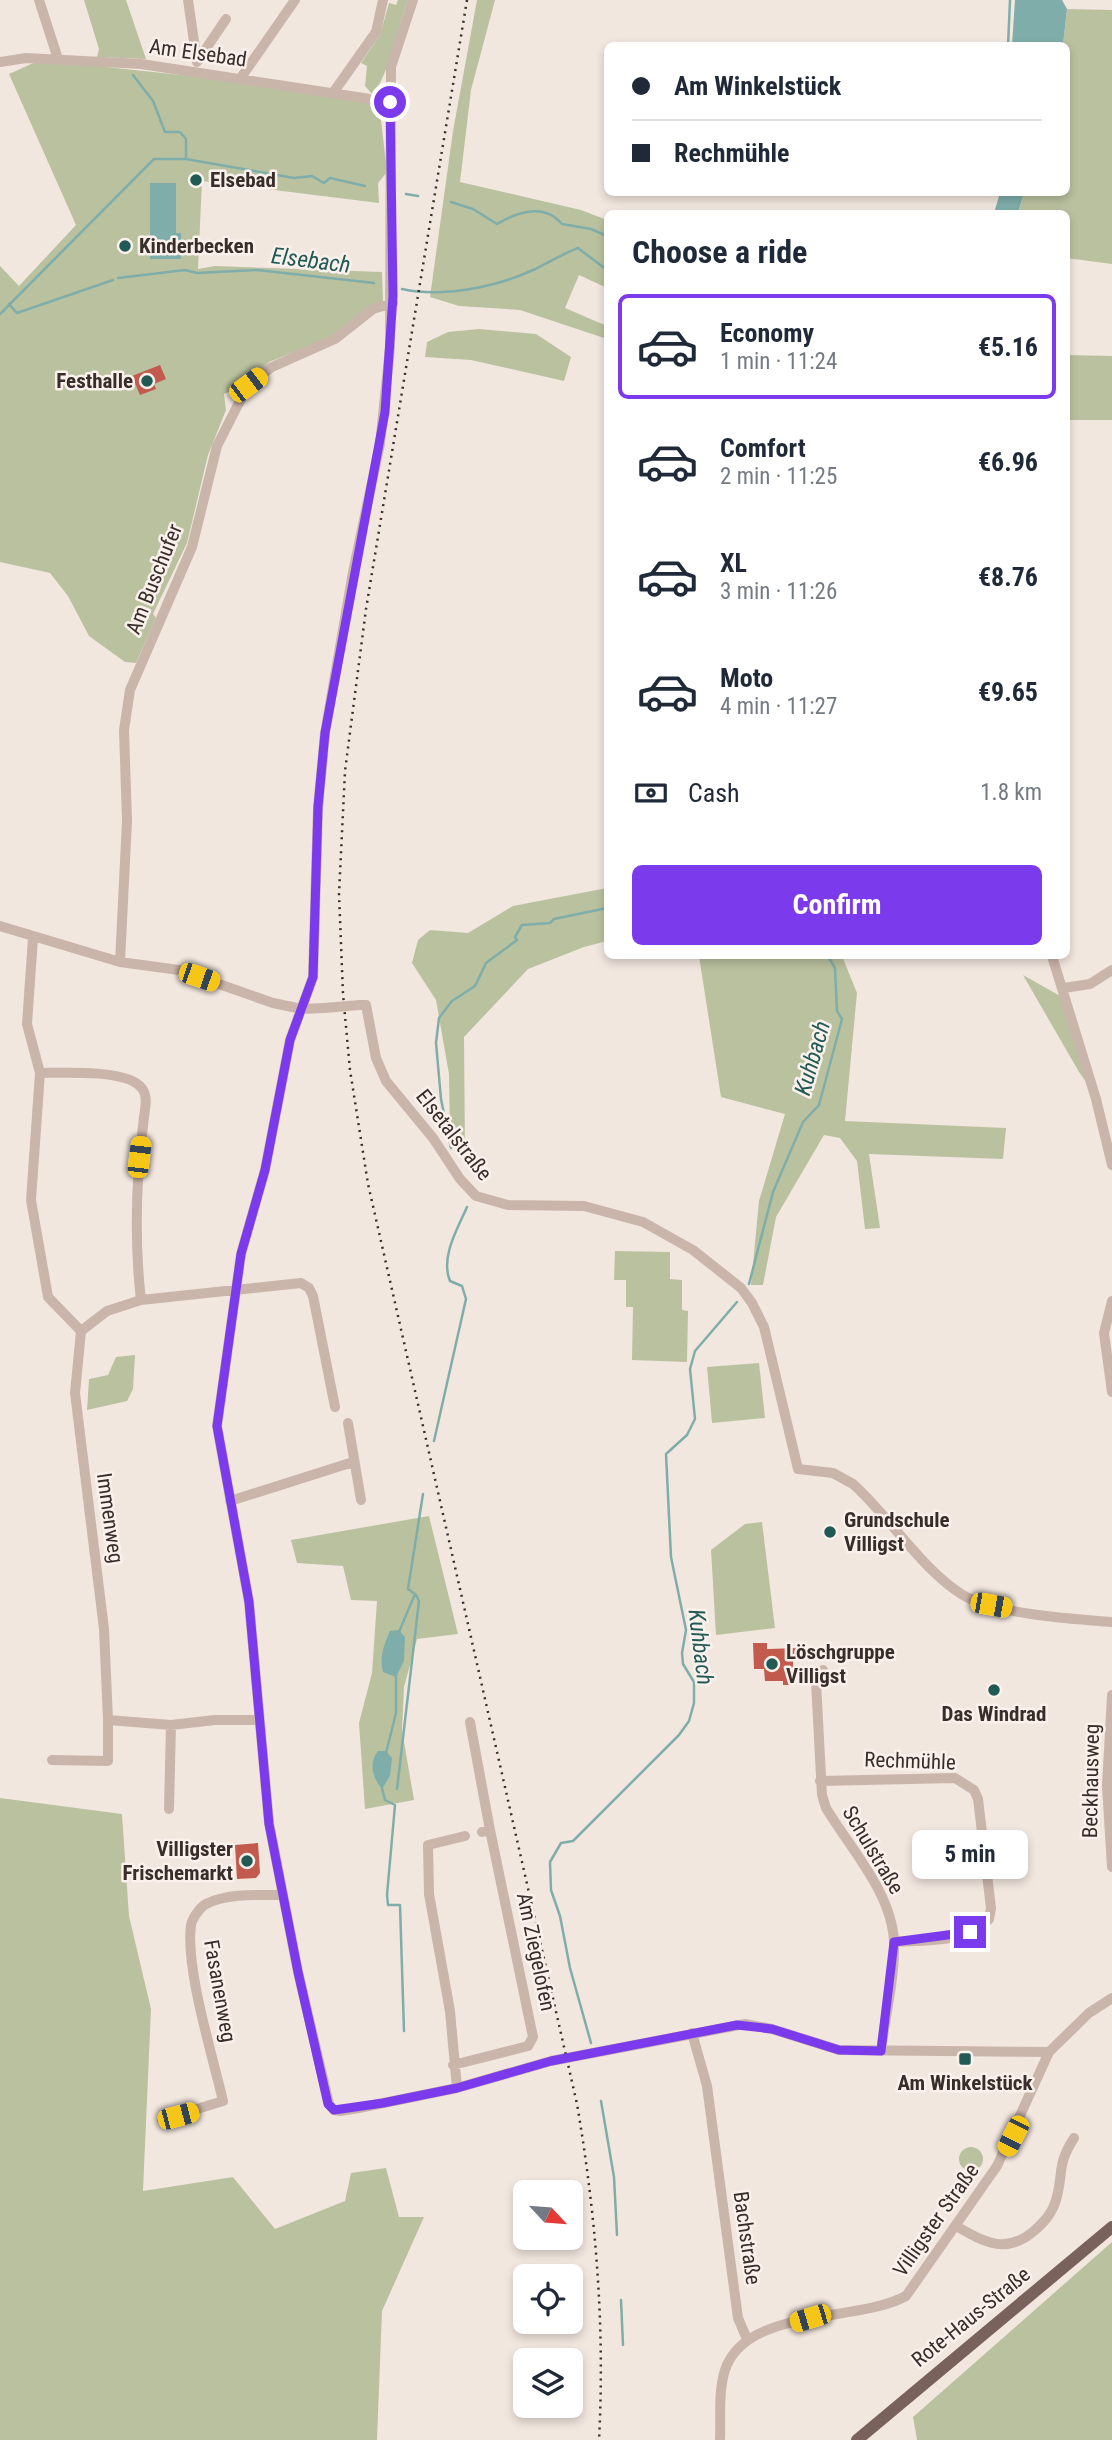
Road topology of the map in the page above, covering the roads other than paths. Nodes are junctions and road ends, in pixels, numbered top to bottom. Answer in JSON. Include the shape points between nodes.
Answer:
{"nodes":[{"id":1,"x":39,"y":0,"type":"edge"},
{"id":2,"x":188,"y":0,"type":"edge"},
{"id":3,"x":295,"y":0,"type":"edge"},
{"id":4,"x":383,"y":0,"type":"edge"},
{"id":5,"x":413,"y":0,"type":"edge"},
{"id":6,"x":226,"y":19,"type":"dead end"},
{"id":7,"x":58,"y":59,"type":"junction"},
{"id":8,"x":0,"y":62,"type":"edge"},
{"id":9,"x":196,"y":67,"type":"junction"},
{"id":10,"x":240,"y":79,"type":"junction"},
{"id":11,"x":333,"y":93,"type":"junction"},
{"id":12,"x":390,"y":102,"type":"junction"},
{"id":13,"x":393,"y":303,"type":"junction"},
{"id":14,"x":0,"y":926,"type":"edge"},
{"id":15,"x":33,"y":938,"type":"junction"},
{"id":16,"x":1053,"y":959,"type":"edge"},
{"id":17,"x":120,"y":961,"type":"junction"},
{"id":18,"x":1112,"y":970,"type":"edge"},
{"id":19,"x":1064,"y":988,"type":"junction"},
{"id":20,"x":302,"y":1009,"type":"junction"},
{"id":21,"x":40,"y":1073,"type":"junction"},
{"id":22,"x":1112,"y":1165,"type":"edge"},
{"id":23,"x":233,"y":1292,"type":"junction"},
{"id":24,"x":141,"y":1300,"type":"junction"},
{"id":25,"x":1112,"y":1301,"type":"edge"},
{"id":26,"x":81,"y":1331,"type":"junction"},
{"id":27,"x":1112,"y":1392,"type":"edge"},
{"id":28,"x":335,"y":1407,"type":"dead end"},
{"id":29,"x":348,"y":1423,"type":"dead end"},
{"id":30,"x":353,"y":1462,"type":"junction"},
{"id":31,"x":361,"y":1500,"type":"dead end"},
{"id":32,"x":230,"y":1501,"type":"junction"},
{"id":33,"x":1112,"y":1622,"type":"edge"},
{"id":34,"x":823,"y":1670,"type":"dead end"},
{"id":35,"x":1112,"y":1695,"type":"edge"},
{"id":36,"x":108,"y":1720,"type":"junction"},
{"id":37,"x":259,"y":1720,"type":"junction"},
{"id":38,"x":470,"y":1722,"type":"dead end"},
{"id":39,"x":171,"y":1725,"type":"junction"},
{"id":40,"x":52,"y":1760,"type":"dead end"},
{"id":41,"x":820,"y":1781,"type":"junction"},
{"id":42,"x":169,"y":1809,"type":"dead end"},
{"id":43,"x":1110,"y":1834,"type":"edge"},
{"id":44,"x":465,"y":1836,"type":"dead end"},
{"id":45,"x":1112,"y":1867,"type":"edge"},
{"id":46,"x":281,"y":1895,"type":"junction"},
{"id":47,"x":894,"y":1942,"type":"junction"},
{"id":48,"x":1112,"y":1998,"type":"edge"},
{"id":49,"x":692,"y":2033,"type":"junction"},
{"id":50,"x":881,"y":2051,"type":"junction"},
{"id":51,"x":1049,"y":2052,"type":"junction"},
{"id":52,"x":453,"y":2065,"type":"junction"},
{"id":53,"x":457,"y":2088,"type":"junction"},
{"id":54,"x":162,"y":2120,"type":"dead end"},
{"id":55,"x":1074,"y":2138,"type":"dead end"},
{"id":56,"x":956,"y":2225,"type":"junction"},
{"id":57,"x":1112,"y":2227,"type":"edge"},
{"id":58,"x":747,"y":2339,"type":"junction"},
{"id":59,"x":720,"y":2440,"type":"edge"},
{"id":60,"x":857,"y":2440,"type":"edge"}],
"edges":[{"from":1,"to":7,"type":"street"},
{"from":2,"to":9,"type":"street"},
{"from":3,"to":10,"type":"street"},
{"from":4,"to":11,"type":"street","via":[[376,32]]},
{"from":5,"to":12,"type":"street","via":[[391,67]]},
{"from":6,"to":9,"type":"street"},
{"from":7,"to":8,"type":"street","name":"Am Elsebad"},
{"from":7,"to":9,"type":"street","name":"Am Elsebad"},
{"from":9,"to":10,"type":"street","name":"Am Elsebad"},
{"from":10,"to":11,"type":"street","name":"Am Elsebad"},
{"from":11,"to":12,"type":"street","name":"Am Elsebad"},
{"from":12,"to":13,"type":"street"},
{"from":13,"to":17,"type":"street","name":"Am Buschufer","via":[[373,309],[335,339],[272,367],[248,385],[217,446],[192,547],[130,690],[124,730],[127,821]]},
{"from":13,"to":20,"type":"street","via":[[380,444],[325,733],[313,977]]},
{"from":14,"to":15,"type":"street","name":"Elsetalstraße"},
{"from":15,"to":17,"type":"street","name":"Elsetalstraße"},
{"from":15,"to":21,"type":"street","via":[[27,1024]]},
{"from":16,"to":19,"type":"street"},
{"from":17,"to":20,"type":"street","name":"Elsetalstraße","via":[[179,970]]},
{"from":18,"to":19,"type":"street","via":[[1090,984]]},
{"from":19,"to":22,"type":"street"},
{"from":20,"to":23,"type":"street","via":[[290,1040],[268,1157]]},
{"from":20,"to":33,"type":"street","name":"Elsetalstraße","bridge":true,"via":[[363,1005],[386,1081],[476,1196],[508,1205],[584,1206],[643,1222],[693,1250],[741,1288],[764,1327],[798,1469],[833,1473],[853,1484],[964,1596],[1022,1611]]},
{"from":21,"to":24,"type":"street","via":[[96,1074],[135,1082],[143,1090],[147,1100],[139,1157],[136,1254]]},
{"from":21,"to":26,"type":"street","via":[[31,1200],[38,1253],[48,1297]]},
{"from":23,"to":24,"type":"street"},
{"from":23,"to":28,"type":"street","via":[[301,1283],[309,1289]]},
{"from":23,"to":32,"type":"street","via":[[217,1426]]},
{"from":24,"to":26,"type":"street","via":[[107,1311]]},
{"from":25,"to":27,"type":"street","via":[[1104,1333]]},
{"from":26,"to":36,"type":"street","name":"Immenweg","via":[[75,1393],[104,1629]]},
{"from":29,"to":30,"type":"street"},
{"from":30,"to":31,"type":"street"},
{"from":30,"to":32,"type":"street"},
{"from":32,"to":37,"type":"street","via":[[249,1602]]},
{"from":34,"to":41,"type":"street","name":"Schulstraße","via":[[816,1682]]},
{"from":35,"to":43,"type":"street","name":"Beckhausweg"},
{"from":36,"to":39,"type":"street"},
{"from":36,"to":40,"type":"street","name":"Immenweg","via":[[108,1761]]},
{"from":37,"to":39,"type":"street"},
{"from":37,"to":46,"type":"street"},
{"from":38,"to":52,"type":"street","name":"Am Ziegelofen","via":[[486,1831],[533,2037],[528,2046]]},
{"from":39,"to":42,"type":"street"},
{"from":41,"to":47,"type":"street","name":"Schulstraße","via":[[826,1808],[888,1911]]},
{"from":41,"to":47,"type":"street","name":"Rechmühle","via":[[955,1778],[974,1790],[989,1919],[960,1935]]},
{"from":43,"to":45,"type":"street","name":"Beckhausweg"},
{"from":44,"to":52,"type":"street","via":[[428,1845],[429,1894],[450,2011]]},
{"from":46,"to":53,"type":"street","via":[[328,2104],[334,2110],[359,2108]]},
{"from":46,"to":54,"type":"street","name":"Fasanenweg","via":[[237,1896],[204,1905],[191,1922],[195,1973],[223,2101]]},
{"from":47,"to":50,"type":"street","name":"Schulstraße"},
{"from":48,"to":51,"type":"street","name":"Villigster Straße","via":[[1089,2013]]},
{"from":49,"to":50,"type":"street","via":[[755,2025],[823,2047]]},
{"from":49,"to":53,"type":"street","via":[[551,2061]]},
{"from":49,"to":58,"type":"street","name":"Bachstraße","via":[[707,2086],[738,2318]]},
{"from":50,"to":51,"type":"street"},
{"from":51,"to":56,"type":"street","name":"Villigster Straße","via":[[997,2166]]},
{"from":52,"to":53,"type":"street"},
{"from":55,"to":56,"type":"street","via":[[1062,2157],[1056,2200],[1048,2218],[1027,2236],[998,2246]]},
{"from":56,"to":58,"type":"street","name":"Villigster Straße","via":[[916,2286],[888,2305],[810,2318]]},
{"from":57,"to":60,"type":"main road","name":"Rote-Haus-Straße"},
{"from":58,"to":59,"type":"street","via":[[724,2372]]}]}
